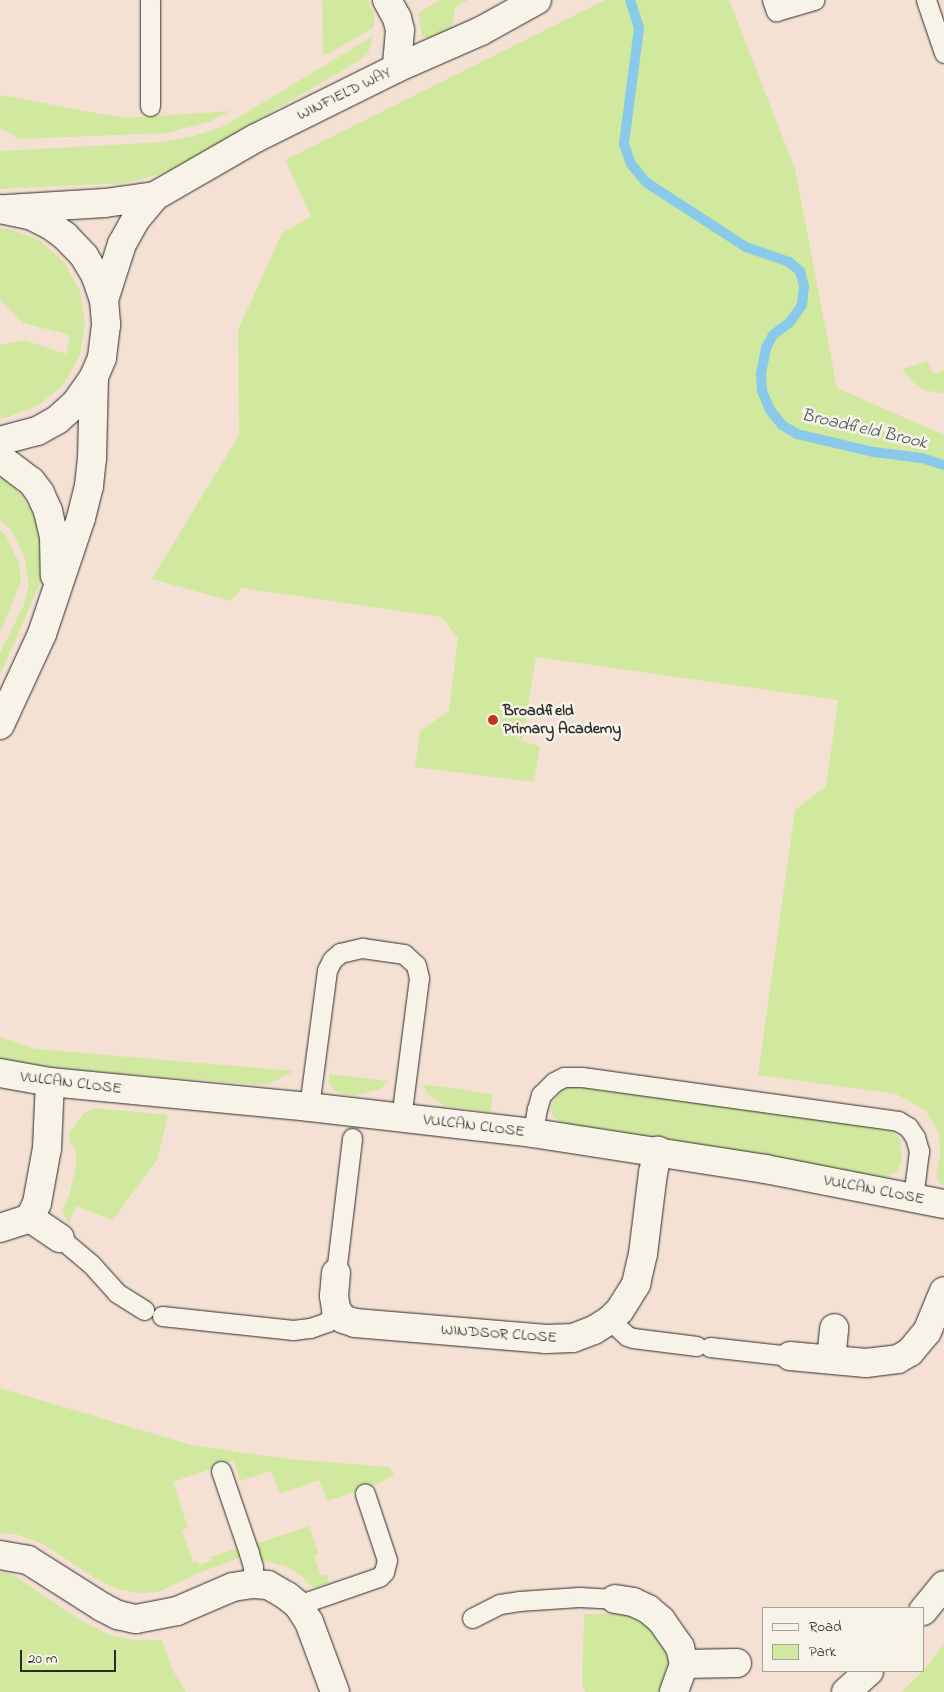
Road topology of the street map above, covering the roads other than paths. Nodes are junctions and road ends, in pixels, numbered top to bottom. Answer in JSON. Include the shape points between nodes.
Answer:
{"nodes":[{"id":1,"x":150,"y":0,"type":"edge"},
{"id":2,"x":387,"y":0,"type":"edge"},
{"id":3,"x":772,"y":0,"type":"edge"},
{"id":4,"x":814,"y":0,"type":"edge"},
{"id":5,"x":926,"y":0,"type":"edge"},
{"id":6,"x":532,"y":3,"type":"edge"},
{"id":7,"x":944,"y":53,"type":"edge"},
{"id":8,"x":397,"y":68,"type":"junction"},
{"id":9,"x":150,"y":106,"type":"dead end"},
{"id":10,"x":155,"y":196,"type":"junction"},
{"id":11,"x":2,"y":209,"type":"edge"},
{"id":12,"x":104,"y":300,"type":"junction"},
{"id":13,"x":94,"y":377,"type":"junction"},
{"id":14,"x":0,"y":441,"type":"edge"},
{"id":15,"x":0,"y":458,"type":"edge"},
{"id":16,"x":55,"y":592,"type":"junction"},
{"id":17,"x":0,"y":726,"type":"edge"},
{"id":18,"x":0,"y":1073,"type":"edge"},
{"id":19,"x":50,"y":1082,"type":"junction"},
{"id":20,"x":309,"y":1107,"type":"junction"},
{"id":21,"x":401,"y":1118,"type":"junction"},
{"id":22,"x":533,"y":1134,"type":"junction"},
{"id":23,"x":352,"y":1138,"type":"dead end"},
{"id":24,"x":658,"y":1151,"type":"junction"},
{"id":25,"x":913,"y":1198,"type":"junction"},
{"id":26,"x":944,"y":1204,"type":"edge"},
{"id":27,"x":30,"y":1218,"type":"junction"},
{"id":28,"x":0,"y":1228,"type":"edge"},
{"id":29,"x":60,"y":1238,"type":"joint"},
{"id":30,"x":336,"y":1273,"type":"joint"},
{"id":31,"x":944,"y":1291,"type":"edge"},
{"id":32,"x":336,"y":1309,"type":"junction"},
{"id":33,"x":144,"y":1310,"type":"dead end"},
{"id":34,"x":162,"y":1316,"type":"dead end"},
{"id":35,"x":610,"y":1320,"type":"junction"},
{"id":36,"x":834,"y":1328,"type":"dead end"},
{"id":37,"x":790,"y":1356,"type":"joint"},
{"id":38,"x":831,"y":1359,"type":"junction"},
{"id":39,"x":221,"y":1471,"type":"dead end"},
{"id":40,"x":365,"y":1494,"type":"dead end"},
{"id":41,"x":0,"y":1554,"type":"edge"},
{"id":42,"x":253,"y":1584,"type":"junction"},
{"id":43,"x":944,"y":1585,"type":"edge"},
{"id":44,"x":615,"y":1599,"type":"joint"},
{"id":45,"x":298,"y":1605,"type":"junction"},
{"id":46,"x":924,"y":1610,"type":"edge"},
{"id":47,"x":472,"y":1618,"type":"dead end"},
{"id":48,"x":737,"y":1663,"type":"dead end"},
{"id":49,"x":684,"y":1664,"type":"junction"},
{"id":50,"x":868,"y":1672,"type":"edge"},
{"id":51,"x":334,"y":1692,"type":"edge"},
{"id":52,"x":674,"y":1692,"type":"edge"},
{"id":53,"x":846,"y":1692,"type":"edge"}],
"edges":[{"from":1,"to":9,"type":"lane"},
{"from":2,"to":8,"type":"street","via":[[400,30]]},
{"from":3,"to":4,"type":"lane","via":[[776,12]]},
{"from":5,"to":7,"type":"lane"},
{"from":6,"to":8,"type":"street","name":"WINFIELD WAY","via":[[481,31]]},
{"from":8,"to":10,"type":"street","name":"WINFIELD WAY","via":[[256,138]]},
{"from":10,"to":11,"type":"street","name":"WINFIELD WAY","via":[[96,204]]},
{"from":10,"to":12,"type":"street","name":"WINFIELD WAY","via":[[122,244]]},
{"from":11,"to":12,"type":"street","via":[[32,216],[65,236],[84,256],[95,274]]},
{"from":12,"to":13,"type":"street","via":[[106,338]]},
{"from":13,"to":14,"type":"street","via":[[76,404],[58,420],[37,432]]},
{"from":13,"to":16,"type":"street","via":[[89,486],[82,518]]},
{"from":15,"to":16,"type":"street","via":[[40,493],[48,511],[54,536]]},
{"from":16,"to":17,"type":"street","via":[[42,634]]},
{"from":18,"to":19,"type":"street","name":"VULCAN CLOSE"},
{"from":19,"to":20,"type":"street","name":"VULCAN CLOSE"},
{"from":19,"to":27,"type":"street","via":[[43,1181]]},
{"from":20,"to":21,"type":"street","name":"VULCAN CLOSE"},
{"from":20,"to":21,"type":"lane","via":[[327,970],[340,953],[370,949],[404,954],[416,965],[420,978]]},
{"from":21,"to":22,"type":"street","name":"VULCAN CLOSE"},
{"from":22,"to":24,"type":"street","name":"VULCAN CLOSE"},
{"from":22,"to":25,"type":"lane","via":[[541,1095],[564,1077],[898,1121],[908,1127],[919,1151]]},
{"from":23,"to":30,"type":"lane"},
{"from":24,"to":25,"type":"street","name":"VULCAN CLOSE"},
{"from":24,"to":35,"type":"street","name":"WINDSOR CLOSE","via":[[636,1284],[630,1298]]},
{"from":25,"to":26,"type":"street","name":"VULCAN CLOSE"},
{"from":27,"to":28,"type":"street"},
{"from":27,"to":29,"type":"street"},
{"from":29,"to":33,"type":"lane","via":[[91,1264],[117,1293]]},
{"from":30,"to":32,"type":"street"},
{"from":31,"to":38,"type":"street","via":[[927,1332],[910,1352],[884,1363]]},
{"from":32,"to":34,"type":"lane","via":[[327,1322],[293,1330]]},
{"from":32,"to":35,"type":"street","name":"WINDSOR CLOSE","via":[[343,1319],[355,1323],[546,1339],[573,1338]]},
{"from":35,"to":37,"type":"lane","via":[[627,1336]]},
{"from":36,"to":38,"type":"street"},
{"from":37,"to":38,"type":"street"},
{"from":39,"to":42,"type":"lane","via":[[250,1552]]},
{"from":40,"to":45,"type":"lane","via":[[387,1560],[384,1572]]},
{"from":41,"to":42,"type":"street","via":[[28,1560],[102,1607],[136,1619],[177,1611],[216,1592]]},
{"from":42,"to":45,"type":"street","via":[[268,1585]]},
{"from":43,"to":46,"type":"street"},
{"from":44,"to":47,"type":"lane","via":[[579,1597],[520,1601],[500,1604]]},
{"from":44,"to":49,"type":"street","via":[[633,1602],[661,1620],[680,1647]]},
{"from":45,"to":51,"type":"street","via":[[309,1622]]},
{"from":48,"to":49,"type":"street"},
{"from":49,"to":52,"type":"street"},
{"from":50,"to":53,"type":"street"}]}
